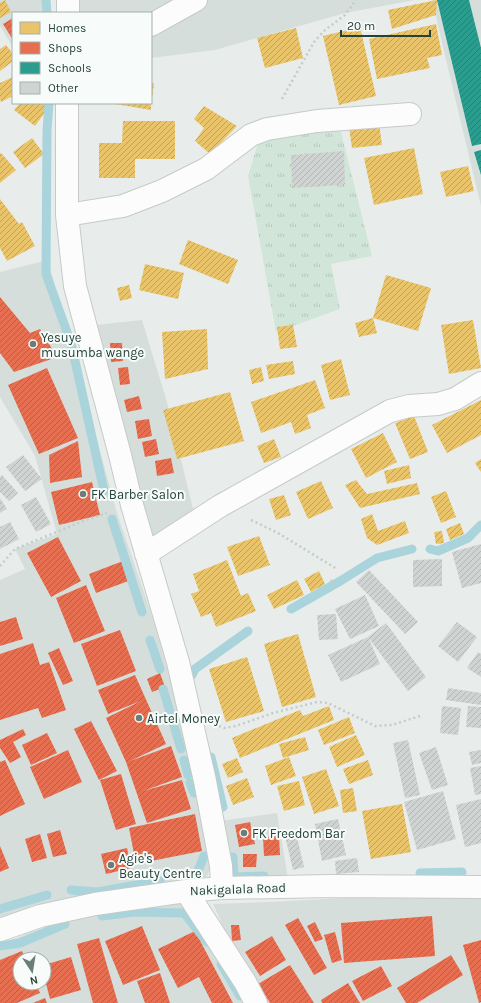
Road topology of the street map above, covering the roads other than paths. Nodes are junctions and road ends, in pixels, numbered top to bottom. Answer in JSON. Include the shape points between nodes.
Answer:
{"nodes":[{"id":1,"x":68,"y":0,"type":"edge"},
{"id":2,"x":196,"y":0,"type":"edge"},
{"id":3,"x":68,"y":12,"type":"edge"},
{"id":4,"x":152,"y":24,"type":"edge"},
{"id":5,"x":67,"y":104,"type":"edge"},
{"id":6,"x":410,"y":114,"type":"dead end"},
{"id":7,"x":67,"y":215,"type":"junction"},
{"id":8,"x":481,"y":383,"type":"edge"},
{"id":9,"x":146,"y":554,"type":"junction"},
{"id":10,"x":481,"y":887,"type":"edge"},
{"id":11,"x":222,"y":888,"type":"junction"},
{"id":12,"x":186,"y":891,"type":"junction"},
{"id":13,"x":0,"y":930,"type":"edge"},
{"id":14,"x":256,"y":1003,"type":"edge"}],
"edges":[{"from":1,"to":3,"type":"street"},
{"from":2,"to":4,"type":"street"},
{"from":5,"to":7,"type":"street"},
{"from":6,"to":7,"type":"street","via":[[317,121],[267,128],[251,136],[206,169],[162,191],[124,206]]},
{"from":7,"to":9,"type":"street","via":[[75,286]]},
{"from":8,"to":9,"type":"street","via":[[455,399],[390,411],[220,506]]},
{"from":9,"to":11,"type":"street","via":[[178,662],[208,796],[221,866]]},
{"from":10,"to":11,"type":"street","name":"Nakigalala Road"},
{"from":11,"to":12,"type":"street","name":"Nakigalala Road"},
{"from":12,"to":13,"type":"street","name":"Nakigalala Road","via":[[95,904],[40,916]]},
{"from":12,"to":14,"type":"street"}]}
